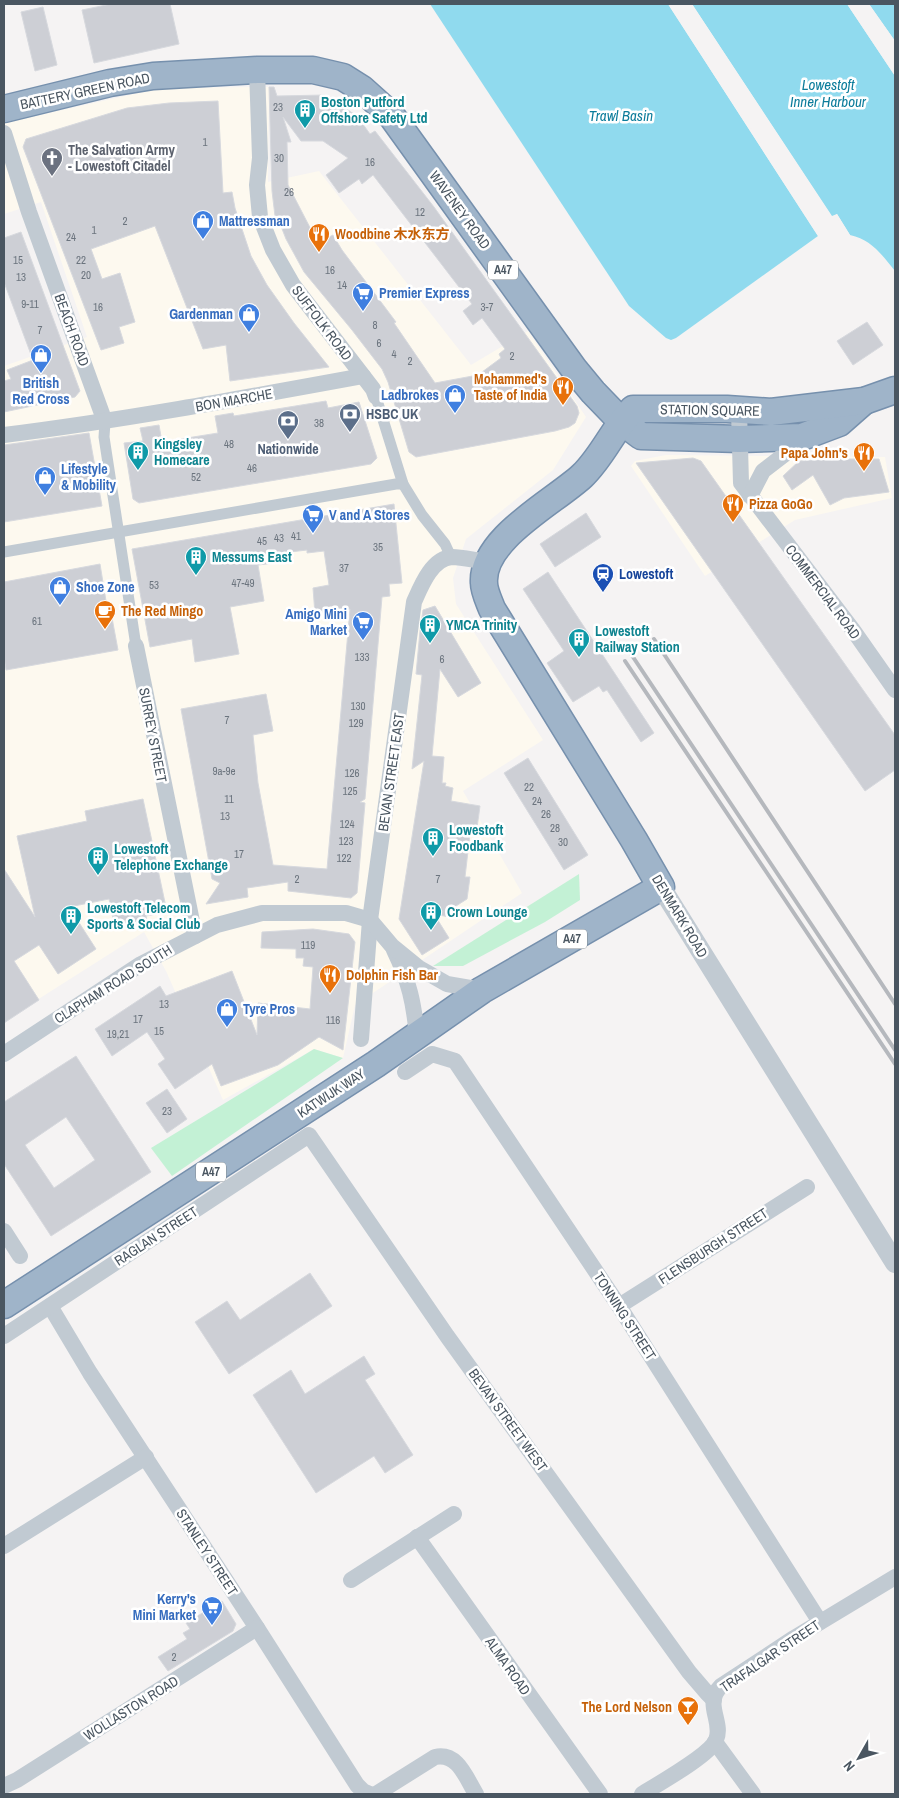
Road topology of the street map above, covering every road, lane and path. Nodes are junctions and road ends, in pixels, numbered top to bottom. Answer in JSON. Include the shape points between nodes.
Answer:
{"nodes":[{"id":1,"x":257,"y":70,"type":"junction"},
{"id":2,"x":4,"y":109,"type":"edge"},
{"id":3,"x":4,"y":133,"type":"edge"},
{"id":4,"x":363,"y":376,"type":"junction"},
{"id":5,"x":895,"y":390,"type":"edge"},
{"id":6,"x":376,"y":397,"type":"joint"},
{"id":7,"x":864,"y":402,"type":"junction"},
{"id":8,"x":739,"y":410,"type":"junction"},
{"id":9,"x":621,"y":421,"type":"junction"},
{"id":10,"x":105,"y":422,"type":"junction"},
{"id":11,"x":4,"y":436,"type":"edge"},
{"id":12,"x":802,"y":437,"type":"junction"},
{"id":13,"x":739,"y":439,"type":"junction"},
{"id":14,"x":403,"y":484,"type":"junction"},
{"id":15,"x":750,"y":496,"type":"junction"},
{"id":16,"x":119,"y":533,"type":"junction"},
{"id":17,"x":4,"y":552,"type":"edge"},
{"id":18,"x":451,"y":557,"type":"junction"},
{"id":19,"x":488,"y":562,"type":"junction"},
{"id":20,"x":136,"y":646,"type":"joint"},
{"id":21,"x":895,"y":690,"type":"edge"},
{"id":22,"x":662,"y":887,"type":"junction"},
{"id":23,"x":370,"y":920,"type":"junction"},
{"id":24,"x":195,"y":936,"type":"junction"},
{"id":25,"x":392,"y":946,"type":"junction"},
{"id":26,"x":482,"y":990,"type":"junction"},
{"id":27,"x":417,"y":1036,"type":"junction"},
{"id":28,"x":361,"y":1040,"type":"dead end"},
{"id":29,"x":4,"y":1054,"type":"edge"},
{"id":30,"x":404,"y":1072,"type":"dead end"},
{"id":31,"x":309,"y":1135,"type":"joint"},
{"id":32,"x":807,"y":1187,"type":"dead end"},
{"id":33,"x":4,"y":1231,"type":"edge"},
{"id":34,"x":20,"y":1256,"type":"dead end"},
{"id":35,"x":895,"y":1263,"type":"edge"},
{"id":36,"x":4,"y":1305,"type":"edge"},
{"id":37,"x":50,"y":1306,"type":"junction"},
{"id":38,"x":619,"y":1306,"type":"junction"},
{"id":39,"x":4,"y":1336,"type":"edge"},
{"id":40,"x":146,"y":1457,"type":"junction"},
{"id":41,"x":454,"y":1514,"type":"dead end"},
{"id":42,"x":417,"y":1537,"type":"junction"},
{"id":43,"x":4,"y":1546,"type":"edge"},
{"id":44,"x":895,"y":1577,"type":"edge"},
{"id":45,"x":351,"y":1580,"type":"dead end"},
{"id":46,"x":820,"y":1622,"type":"junction"},
{"id":47,"x":257,"y":1628,"type":"junction"},
{"id":48,"x":714,"y":1700,"type":"junction"},
{"id":49,"x":715,"y":1742,"type":"junction"},
{"id":50,"x":4,"y":1786,"type":"edge"},
{"id":51,"x":369,"y":1794,"type":"edge"},
{"id":52,"x":376,"y":1794,"type":"edge"},
{"id":53,"x":476,"y":1794,"type":"edge"},
{"id":54,"x":600,"y":1794,"type":"edge"},
{"id":55,"x":642,"y":1794,"type":"edge"},
{"id":56,"x":753,"y":1794,"type":"edge"}],
"edges":[{"from":1,"to":2,"type":"highway","name":"BATTERY GREEN ROAD","number":"A47","via":[[153,76]]},
{"from":1,"to":4,"type":"street","name":"SUFFOLK ROAD","via":[[260,216],[273,250],[293,285]]},
{"from":1,"to":9,"type":"highway","name":"WAVENEY ROAD","number":"A47","via":[[312,70],[343,77],[391,115],[574,369]]},
{"from":3,"to":10,"type":"street","name":"BEACH ROAD"},
{"from":4,"to":6,"type":"street","name":"SUFFOLK ROAD"},
{"from":4,"to":10,"type":"street","name":"BON MARCHE"},
{"from":5,"to":7,"type":"highway","number":"A47"},
{"from":6,"to":14,"type":"street","name":"SUFFOLK ROAD"},
{"from":7,"to":8,"type":"highway","name":"STATION SQUARE","number":"A47","via":[[771,412]]},
{"from":7,"to":12,"type":"highway","name":"STATION SQUARE","number":"A47","via":[[839,423]]},
{"from":8,"to":9,"type":"highway","name":"STATION SQUARE","number":"A47","via":[[634,409]]},
{"from":8,"to":13,"type":"street","name":"COMMERCIAL ROAD"},
{"from":9,"to":13,"type":"highway","number":"A47","via":[[641,436]]},
{"from":9,"to":19,"type":"highway","name":"STATION SQUARE","number":"A47","via":[[597,460],[511,532]]},
{"from":10,"to":11,"type":"street","name":"BON MARCHE"},
{"from":10,"to":16,"type":"street","name":"BEACH ROAD","via":[[104,437]]},
{"from":12,"to":13,"type":"highway","name":"STATION SQUARE","number":"A47"},
{"from":12,"to":15,"type":"street","via":[[762,471]]},
{"from":13,"to":15,"type":"street","name":"COMMERCIAL ROAD","via":[[741,484]]},
{"from":14,"to":16,"type":"street"},
{"from":14,"to":18,"type":"street","name":"SUFFOLK ROAD"},
{"from":15,"to":21,"type":"street","name":"COMMERCIAL ROAD"},
{"from":16,"to":17,"type":"street"},
{"from":16,"to":20,"type":"street","name":"SURREY STREET"},
{"from":18,"to":19,"type":"street"},
{"from":18,"to":23,"type":"street","name":"BEVAN STREET EAST","via":[[431,570],[414,602]]},
{"from":19,"to":22,"type":"highway","name":"DENMARK ROAD","number":"A47","via":[[484,583],[492,609]]},
{"from":20,"to":24,"type":"street","name":"SURREY STREET"},
{"from":22,"to":26,"type":"highway","name":"KATWIJK WAY","number":"A47"},
{"from":22,"to":35,"type":"street","name":"DENMARK ROAD"},
{"from":23,"to":24,"type":"street","name":"CLAPHAM ROAD SOUTH","via":[[346,913],[262,913],[217,925]]},
{"from":23,"to":25,"type":"street"},
{"from":23,"to":28,"type":"street","name":"BEVAN STREET EAST"},
{"from":24,"to":29,"type":"street","name":"CLAPHAM ROAD SOUTH","via":[[141,964]]},
{"from":25,"to":26,"type":"street","via":[[419,968],[447,984]]},
{"from":25,"to":27,"type":"street","via":[[405,973],[414,1006]]},
{"from":26,"to":27,"type":"highway","name":"KATWIJK WAY","number":"A47"},
{"from":27,"to":36,"type":"highway","name":"KATWIJK WAY","number":"A47"},
{"from":30,"to":38,"type":"street","name":"TONNING STREET","via":[[432,1054],[455,1062]]},
{"from":31,"to":37,"type":"street","name":"RAGLAN STREET"},
{"from":31,"to":48,"type":"street","name":"BEVAN STREET WEST","via":[[447,1336],[689,1672]]},
{"from":32,"to":38,"type":"street","name":"FLENSBURGH STREET"},
{"from":33,"to":34,"type":"street"},
{"from":37,"to":39,"type":"street","name":"RAGLAN STREET"},
{"from":37,"to":40,"type":"street","name":"STANLEY STREET"},
{"from":38,"to":46,"type":"street","name":"TONNING STREET"},
{"from":40,"to":43,"type":"street"},
{"from":40,"to":47,"type":"street","name":"STANLEY STREET"},
{"from":41,"to":42,"type":"street"},
{"from":42,"to":45,"type":"street"},
{"from":42,"to":54,"type":"street","name":"ALMA ROAD"},
{"from":44,"to":46,"type":"street","name":"TRAFALGAR STREET"},
{"from":46,"to":48,"type":"street","name":"TRAFALGAR STREET","via":[[721,1686]]},
{"from":47,"to":50,"type":"street","name":"WOLLASTON ROAD"},
{"from":47,"to":51,"type":"street","name":"STANLEY STREET","via":[[357,1785]]},
{"from":48,"to":49,"type":"street","name":"TRAFALGAR STREET","via":[[712,1707],[719,1732]]},
{"from":49,"to":55,"type":"street","via":[[706,1752]]},
{"from":49,"to":56,"type":"street"},
{"from":52,"to":53,"type":"street","via":[[443,1755],[450,1756],[457,1764]]}]}
